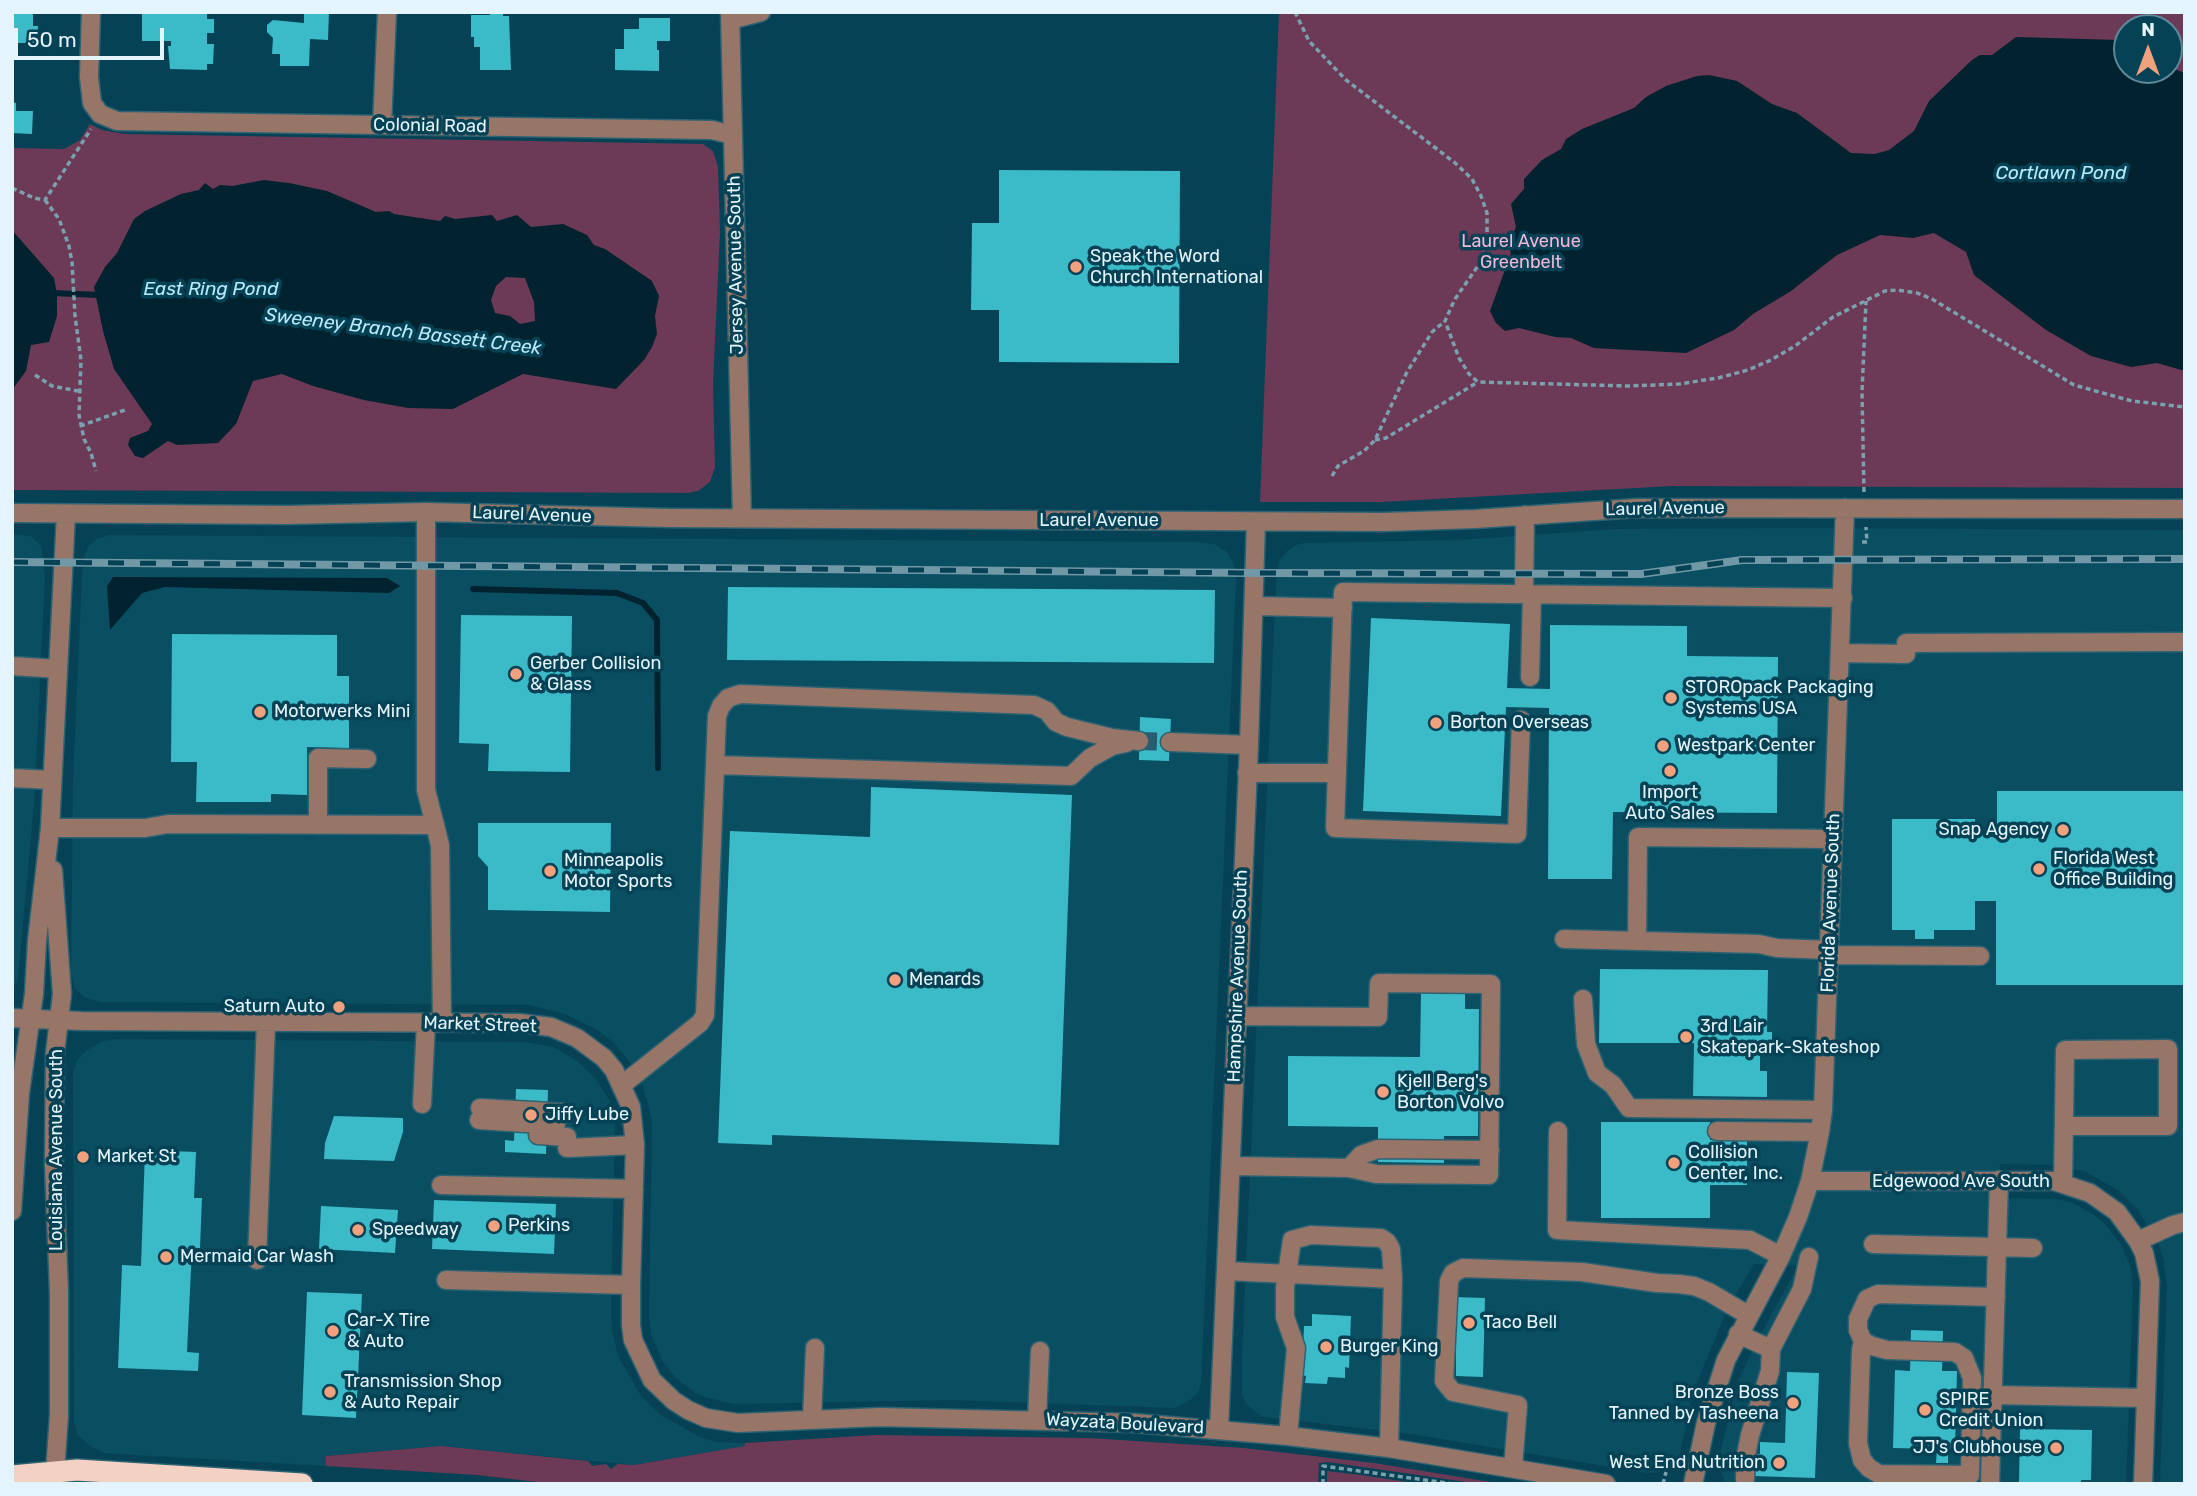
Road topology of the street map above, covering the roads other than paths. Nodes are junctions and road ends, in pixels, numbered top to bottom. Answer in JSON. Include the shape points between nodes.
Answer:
{"nodes":[{"id":1,"x":91,"y":12,"type":"edge"},
{"id":2,"x":387,"y":12,"type":"edge"},
{"id":3,"x":761,"y":12,"type":"edge"},
{"id":4,"x":730,"y":16,"type":"edge"},
{"id":5,"x":382,"y":125,"type":"junction"},
{"id":6,"x":733,"y":135,"type":"junction"},
{"id":7,"x":1845,"y":508,"type":"junction"},
{"id":8,"x":2185,"y":509,"type":"edge"},
{"id":9,"x":426,"y":512,"type":"junction"},
{"id":10,"x":12,"y":513,"type":"edge"},
{"id":11,"x":66,"y":514,"type":"junction"},
{"id":12,"x":1525,"y":515,"type":"junction"},
{"id":13,"x":742,"y":518,"type":"junction"},
{"id":14,"x":1256,"y":522,"type":"junction"},
{"id":15,"x":1528,"y":594,"type":"junction"},
{"id":16,"x":1843,"y":598,"type":"junction"},
{"id":17,"x":1254,"y":606,"type":"junction"},
{"id":18,"x":1342,"y":608,"type":"junction"},
{"id":19,"x":2185,"y":642,"type":"edge"},
{"id":20,"x":1841,"y":653,"type":"junction"},
{"id":21,"x":12,"y":666,"type":"edge"},
{"id":22,"x":58,"y":669,"type":"junction"},
{"id":23,"x":1531,"y":677,"type":"dead end"},
{"id":24,"x":1521,"y":720,"type":"dead end"},
{"id":25,"x":1170,"y":742,"type":"tunnel mouth"},
{"id":26,"x":1249,"y":745,"type":"junction"},
{"id":27,"x":367,"y":759,"type":"dead end"},
{"id":28,"x":715,"y":765,"type":"junction"},
{"id":29,"x":1247,"y":773,"type":"junction"},
{"id":30,"x":1337,"y":773,"type":"junction"},
{"id":31,"x":12,"y":778,"type":"edge"},
{"id":32,"x":52,"y":780,"type":"junction"},
{"id":33,"x":317,"y":825,"type":"junction"},
{"id":34,"x":435,"y":825,"type":"junction"},
{"id":35,"x":50,"y":828,"type":"junction"},
{"id":36,"x":1833,"y":839,"type":"junction"},
{"id":37,"x":1564,"y":939,"type":"dead end"},
{"id":38,"x":1637,"y":940,"type":"junction"},
{"id":39,"x":1829,"y":953,"type":"junction"},
{"id":40,"x":1980,"y":957,"type":"dead end"},
{"id":41,"x":1583,"y":999,"type":"dead end"},
{"id":42,"x":1237,"y":1016,"type":"junction"},
{"id":43,"x":21,"y":1019,"type":"edge"},
{"id":44,"x":59,"y":1020,"type":"junction"},
{"id":45,"x":266,"y":1022,"type":"junction"},
{"id":46,"x":434,"y":1023,"type":"junction"},
{"id":47,"x":622,"y":1085,"type":"junction"},
{"id":48,"x":422,"y":1104,"type":"dead end"},
{"id":49,"x":1823,"y":1110,"type":"junction"},
{"id":50,"x":479,"y":1120,"type":"dead end"},
{"id":51,"x":2064,"y":1126,"type":"junction"},
{"id":52,"x":1558,"y":1131,"type":"dead end"},
{"id":53,"x":1717,"y":1131,"type":"dead end"},
{"id":54,"x":1820,"y":1132,"type":"junction"},
{"id":55,"x":635,"y":1145,"type":"junction"},
{"id":56,"x":1490,"y":1150,"type":"junction"},
{"id":57,"x":1231,"y":1166,"type":"junction"},
{"id":58,"x":1349,"y":1168,"type":"junction"},
{"id":59,"x":1999,"y":1180,"type":"junction"},
{"id":60,"x":1810,"y":1181,"type":"junction"},
{"id":61,"x":2063,"y":1184,"type":"junction"},
{"id":62,"x":440,"y":1185,"type":"dead end"},
{"id":63,"x":634,"y":1189,"type":"junction"},
{"id":64,"x":12,"y":1211,"type":"edge"},
{"id":65,"x":2185,"y":1222,"type":"edge"},
{"id":66,"x":2138,"y":1241,"type":"junction"},
{"id":67,"x":1873,"y":1244,"type":"dead end"},
{"id":68,"x":1997,"y":1247,"type":"junction"},
{"id":69,"x":2033,"y":1248,"type":"dead end"},
{"id":70,"x":1781,"y":1256,"type":"junction"},
{"id":71,"x":1809,"y":1256,"type":"dead end"},
{"id":72,"x":257,"y":1260,"type":"dead end"},
{"id":73,"x":1226,"y":1271,"type":"junction"},
{"id":74,"x":1287,"y":1274,"type":"junction"},
{"id":75,"x":1393,"y":1279,"type":"junction"},
{"id":76,"x":446,"y":1280,"type":"dead end"},
{"id":77,"x":631,"y":1286,"type":"junction"},
{"id":78,"x":1996,"y":1297,"type":"junction"},
{"id":79,"x":1748,"y":1315,"type":"junction"},
{"id":80,"x":1738,"y":1334,"type":"junction"},
{"id":81,"x":1863,"y":1341,"type":"junction"},
{"id":82,"x":815,"y":1348,"type":"dead end"},
{"id":83,"x":1771,"y":1349,"type":"junction"},
{"id":84,"x":1040,"y":1351,"type":"dead end"},
{"id":85,"x":652,"y":1380,"type":"joint"},
{"id":86,"x":1993,"y":1395,"type":"junction"},
{"id":87,"x":2146,"y":1398,"type":"junction"},
{"id":88,"x":812,"y":1419,"type":"junction"},
{"id":89,"x":1037,"y":1419,"type":"junction"},
{"id":90,"x":1219,"y":1429,"type":"junction"},
{"id":91,"x":1289,"y":1436,"type":"junction"},
{"id":92,"x":1389,"y":1448,"type":"junction"},
{"id":93,"x":1513,"y":1467,"type":"junction"},
{"id":94,"x":55,"y":1472,"type":"junction"},
{"id":95,"x":1970,"y":1475,"type":"junction"},
{"id":96,"x":12,"y":1476,"type":"edge"},
{"id":97,"x":1745,"y":1479,"type":"dead end"},
{"id":98,"x":1991,"y":1480,"type":"edge"},
{"id":99,"x":302,"y":1484,"type":"edge"},
{"id":100,"x":1606,"y":1484,"type":"edge"},
{"id":101,"x":1693,"y":1484,"type":"edge"},
{"id":102,"x":2143,"y":1484,"type":"edge"}],
"edges":[{"from":1,"to":5,"type":"street","name":"Colonial Road","via":[[90,94],[100,114],[108,118]]},
{"from":2,"to":5,"type":"street"},
{"from":3,"to":4,"type":"street"},
{"from":4,"to":6,"type":"street","name":"Jersey Avenue South"},
{"from":5,"to":6,"type":"street","name":"Colonial Road","via":[[712,130]]},
{"from":6,"to":13,"type":"street","name":"Jersey Avenue South"},
{"from":7,"to":8,"type":"street","name":"Laurel Avenue"},
{"from":7,"to":12,"type":"street","name":"Laurel Avenue","via":[[1638,508]]},
{"from":7,"to":16,"type":"street","name":"Florida Avenue South"},
{"from":9,"to":11,"type":"street","name":"Laurel Avenue"},
{"from":9,"to":13,"type":"street","name":"Laurel Avenue"},
{"from":9,"to":34,"type":"street","via":[[426,790]]},
{"from":10,"to":11,"type":"street","name":"Laurel Avenue"},
{"from":11,"to":22,"type":"street","name":"Louisiana Avenue South"},
{"from":12,"to":14,"type":"street","name":"Laurel Avenue"},
{"from":12,"to":15,"type":"street"},
{"from":13,"to":14,"type":"street","name":"Laurel Avenue"},
{"from":14,"to":17,"type":"street","name":"Hampshire Avenue South"},
{"from":15,"to":16,"type":"street"},
{"from":15,"to":18,"type":"street","via":[[1343,592]]},
{"from":15,"to":23,"type":"street"},
{"from":16,"to":20,"type":"street","name":"Florida Avenue South"},
{"from":17,"to":18,"type":"street"},
{"from":17,"to":26,"type":"street","name":"Hampshire Avenue South"},
{"from":18,"to":30,"type":"street"},
{"from":19,"to":20,"type":"street"},
{"from":20,"to":36,"type":"street","name":"Florida Avenue South"},
{"from":21,"to":22,"type":"street"},
{"from":22,"to":32,"type":"street","name":"Louisiana Avenue South"},
{"from":24,"to":30,"type":"street","via":[[1517,834],[1335,828]]},
{"from":25,"to":26,"type":"street"},
{"from":26,"to":29,"type":"street","name":"Hampshire Avenue South"},
{"from":27,"to":33,"type":"street","via":[[318,758]]},
{"from":28,"to":28,"type":"street","via":[[1071,776],[1112,746],[1139,741],[1068,727],[1034,705],[740,694],[728,698],[717,716]]},
{"from":28,"to":47,"type":"street","via":[[705,1015]]},
{"from":29,"to":30,"type":"street"},
{"from":29,"to":42,"type":"street","name":"Hampshire Avenue South"},
{"from":31,"to":32,"type":"street"},
{"from":32,"to":35,"type":"street","name":"Louisiana Avenue South"},
{"from":33,"to":34,"type":"street"},
{"from":33,"to":35,"type":"street"},
{"from":34,"to":46,"type":"street","via":[[440,845]]},
{"from":35,"to":43,"type":"street","name":"Louisiana Avenue South"},
{"from":35,"to":44,"type":"street","name":"Louisiana Avenue South","via":[[62,994]]},
{"from":36,"to":38,"type":"street","via":[[1638,837]]},
{"from":36,"to":39,"type":"street","name":"Florida Avenue South"},
{"from":37,"to":38,"type":"street"},
{"from":38,"to":39,"type":"street","via":[[1759,944]]},
{"from":39,"to":40,"type":"street"},
{"from":39,"to":49,"type":"street","name":"Florida Avenue South"},
{"from":41,"to":49,"type":"street","via":[[1586,1044],[1597,1073],[1613,1085],[1629,1108]]},
{"from":42,"to":56,"type":"street","via":[[1378,1017],[1379,984],[1491,984]]},
{"from":42,"to":57,"type":"street","name":"Hampshire Avenue South"},
{"from":43,"to":44,"type":"street","name":"Market Street"},
{"from":43,"to":64,"type":"street","name":"Louisiana Avenue South"},
{"from":44,"to":45,"type":"street","name":"Market Street"},
{"from":44,"to":94,"type":"street","name":"Louisiana Avenue South","via":[[54,1151],[59,1292]]},
{"from":45,"to":46,"type":"street","name":"Market Street"},
{"from":45,"to":72,"type":"street"},
{"from":46,"to":47,"type":"street","name":"Market Street","via":[[519,1023],[564,1032],[604,1058]]},
{"from":46,"to":48,"type":"street"},
{"from":47,"to":55,"type":"street","name":"Market Street","via":[[631,1107]]},
{"from":49,"to":54,"type":"street","name":"Florida Avenue South"},
{"from":50,"to":55,"type":"street"},
{"from":51,"to":51,"type":"street","via":[[2065,1050],[2168,1049],[2168,1126]]},
{"from":51,"to":61,"type":"street"},
{"from":52,"to":70,"type":"street","via":[[1557,1230],[1750,1240]]},
{"from":53,"to":54,"type":"street"},
{"from":54,"to":60,"type":"street","name":"Florida Avenue South"},
{"from":55,"to":63,"type":"street","name":"Market Street"},
{"from":56,"to":58,"type":"street","via":[[1378,1149],[1361,1155]]},
{"from":56,"to":58,"type":"street","via":[[1489,1175],[1376,1174]]},
{"from":57,"to":58,"type":"street"},
{"from":57,"to":73,"type":"street","name":"Hampshire Avenue South"},
{"from":59,"to":60,"type":"street","name":"Edgewood Ave South"},
{"from":59,"to":61,"type":"street","name":"Edgewood Ave South"},
{"from":59,"to":68,"type":"street"},
{"from":60,"to":70,"type":"street","name":"Florida Avenue South"},
{"from":61,"to":66,"type":"street","name":"Edgewood Ave South","via":[[2103,1201]]},
{"from":62,"to":63,"type":"street"},
{"from":63,"to":77,"type":"street","name":"Market Street"},
{"from":65,"to":66,"type":"street"},
{"from":66,"to":87,"type":"street","name":"Edgewood Ave South","via":[[2150,1281]]},
{"from":67,"to":68,"type":"street"},
{"from":68,"to":69,"type":"street"},
{"from":68,"to":78,"type":"street"},
{"from":70,"to":79,"type":"street","name":"Florida Avenue South"},
{"from":71,"to":83,"type":"street","via":[[1802,1289]]},
{"from":73,"to":74,"type":"street"},
{"from":73,"to":90,"type":"street","name":"Hampshire Avenue South"},
{"from":74,"to":75,"type":"street"},
{"from":74,"to":75,"type":"street","via":[[1292,1240],[1298,1237],[1381,1238],[1391,1249]]},
{"from":74,"to":91,"type":"street","via":[[1285,1317],[1296,1348]]},
{"from":75,"to":92,"type":"street"},
{"from":76,"to":77,"type":"street"},
{"from":77,"to":85,"type":"street","name":"Market Street","via":[[634,1340]]},
{"from":78,"to":81,"type":"street","via":[[1878,1294],[1867,1299],[1858,1319]]},
{"from":78,"to":86,"type":"street"},
{"from":79,"to":80,"type":"street","name":"Florida Avenue South"},
{"from":79,"to":93,"type":"street","via":[[1694,1286],[1582,1272],[1463,1268],[1454,1273],[1449,1281],[1444,1381],[1453,1392],[1518,1405]]},
{"from":80,"to":83,"type":"street"},
{"from":80,"to":101,"type":"street","name":"Florida Avenue South","via":[[1716,1387]]},
{"from":81,"to":95,"type":"street","via":[[1886,1350],[1955,1352],[1964,1358],[1972,1378]]},
{"from":81,"to":95,"type":"street","via":[[1858,1444],[1862,1460],[1878,1474]]},
{"from":82,"to":88,"type":"street"},
{"from":83,"to":97,"type":"street","via":[[1770,1371],[1748,1445]]},
{"from":84,"to":89,"type":"street"},
{"from":85,"to":88,"type":"street","name":"Wayzata Boulevard","via":[[674,1401],[706,1418],[738,1423]]},
{"from":86,"to":87,"type":"street"},
{"from":86,"to":98,"type":"street"},
{"from":87,"to":102,"type":"street","name":"Edgewood Ave South"},
{"from":88,"to":89,"type":"street","name":"Wayzata Boulevard"},
{"from":89,"to":90,"type":"street","name":"Wayzata Boulevard"},
{"from":90,"to":91,"type":"street","name":"Wayzata Boulevard"},
{"from":91,"to":92,"type":"street","name":"Wayzata Boulevard"},
{"from":92,"to":93,"type":"street","name":"Wayzata Boulevard"},
{"from":93,"to":100,"type":"street","name":"Wayzata Boulevard"},
{"from":94,"to":96,"type":"highway"},
{"from":94,"to":99,"type":"highway"},
{"from":95,"to":98,"type":"street"}]}
